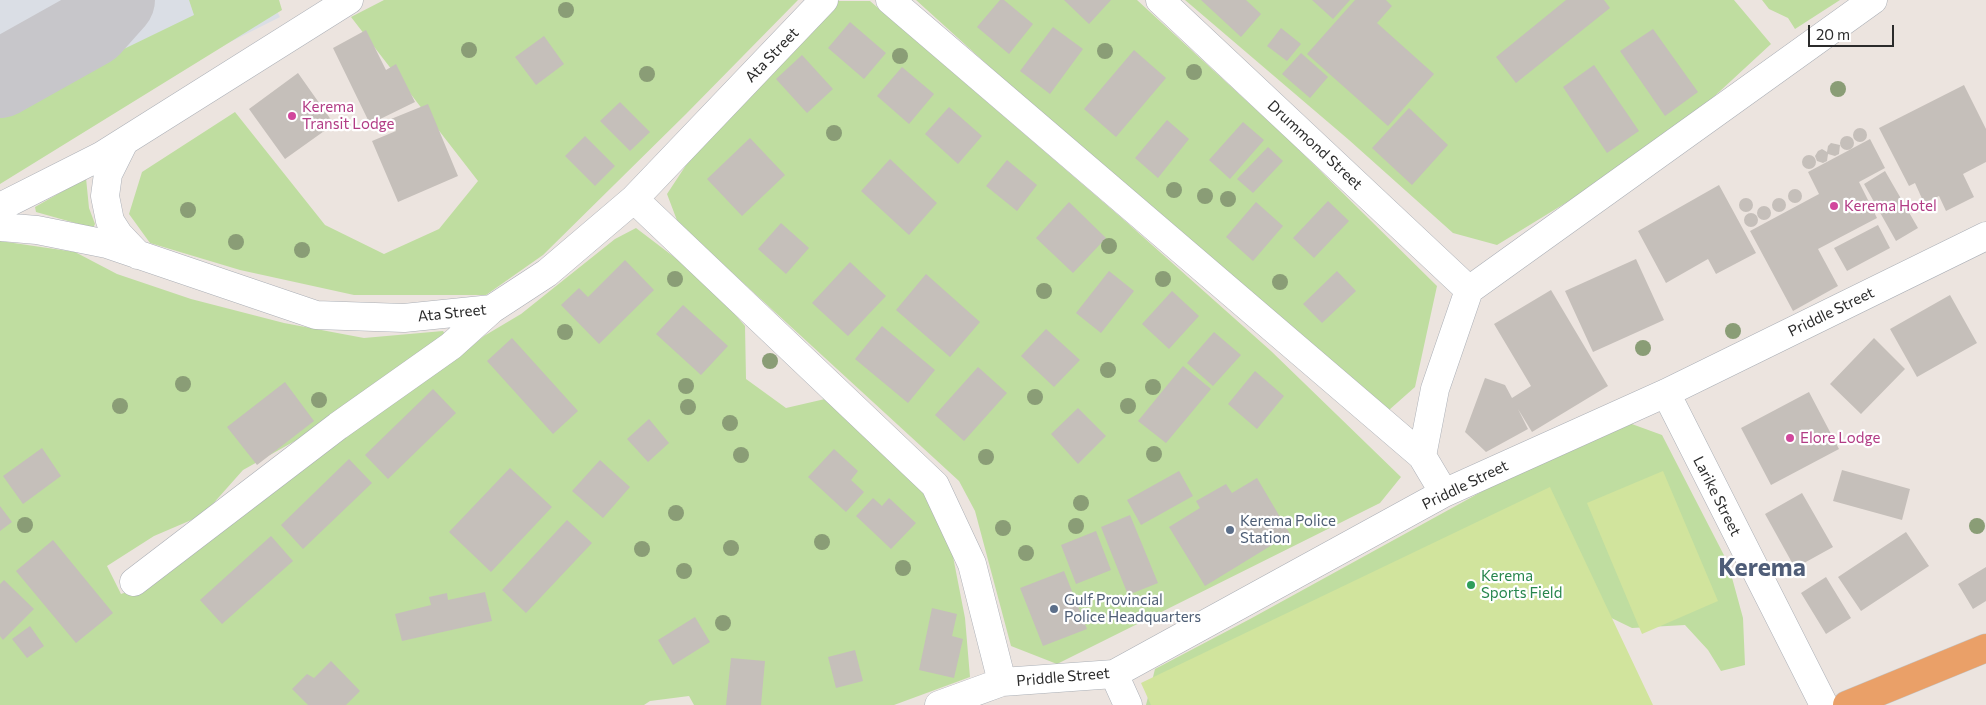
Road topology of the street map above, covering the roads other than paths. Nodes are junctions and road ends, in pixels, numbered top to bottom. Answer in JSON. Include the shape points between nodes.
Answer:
{"nodes":[{"id":1,"x":349,"y":0,"type":"edge"},
{"id":2,"x":824,"y":0,"type":"edge"},
{"id":3,"x":890,"y":0,"type":"edge"},
{"id":4,"x":1160,"y":0,"type":"edge"},
{"id":5,"x":1873,"y":0,"type":"edge"},
{"id":6,"x":125,"y":141,"type":"junction"},
{"id":7,"x":634,"y":199,"type":"junction"},
{"id":8,"x":0,"y":207,"type":"edge"},
{"id":9,"x":0,"y":227,"type":"edge"},
{"id":10,"x":1986,"y":236,"type":"edge"},
{"id":11,"x":140,"y":256,"type":"junction"},
{"id":12,"x":1469,"y":290,"type":"junction"},
{"id":13,"x":492,"y":309,"type":"junction"},
{"id":14,"x":1666,"y":393,"type":"junction"},
{"id":15,"x":1422,"y":456,"type":"junction"},
{"id":16,"x":1444,"y":493,"type":"junction"},
{"id":17,"x":134,"y":582,"type":"dead end"},
{"id":18,"x":1986,"y":648,"type":"edge"},
{"id":19,"x":1114,"y":674,"type":"junction"},
{"id":20,"x":1002,"y":682,"type":"junction"},
{"id":21,"x":940,"y":705,"type":"edge"},
{"id":22,"x":1128,"y":705,"type":"edge"},
{"id":23,"x":1824,"y":705,"type":"edge"},
{"id":24,"x":1846,"y":705,"type":"edge"}],
"edges":[{"from":1,"to":6,"type":"street"},
{"from":2,"to":7,"type":"street","name":"Ata Street"},
{"from":3,"to":15,"type":"street"},
{"from":4,"to":12,"type":"street","name":"Drummond Street"},
{"from":5,"to":12,"type":"street"},
{"from":6,"to":8,"type":"street"},
{"from":6,"to":11,"type":"street","via":[[108,174],[105,196],[110,221]]},
{"from":7,"to":13,"type":"street","name":"Ata Street","via":[[547,273]]},
{"from":7,"to":20,"type":"street","via":[[935,485],[972,564]]},
{"from":9,"to":11,"type":"street","name":"Ata Street","via":[[37,230],[107,244]]},
{"from":10,"to":14,"type":"street","name":"Priddle Street"},
{"from":11,"to":13,"type":"street","name":"Ata Street","via":[[316,316],[404,318]]},
{"from":12,"to":15,"type":"street","via":[[1435,389]]},
{"from":13,"to":17,"type":"street","via":[[451,346],[338,426]]},
{"from":14,"to":16,"type":"street","name":"Priddle Street"},
{"from":14,"to":23,"type":"street","name":"Larike Street"},
{"from":15,"to":16,"type":"street"},
{"from":16,"to":19,"type":"street","name":"Priddle Street"},
{"from":18,"to":24,"type":"highway"},
{"from":19,"to":20,"type":"street","name":"Priddle Street"},
{"from":19,"to":22,"type":"street"},
{"from":20,"to":21,"type":"street","name":"Priddle Street"}]}
